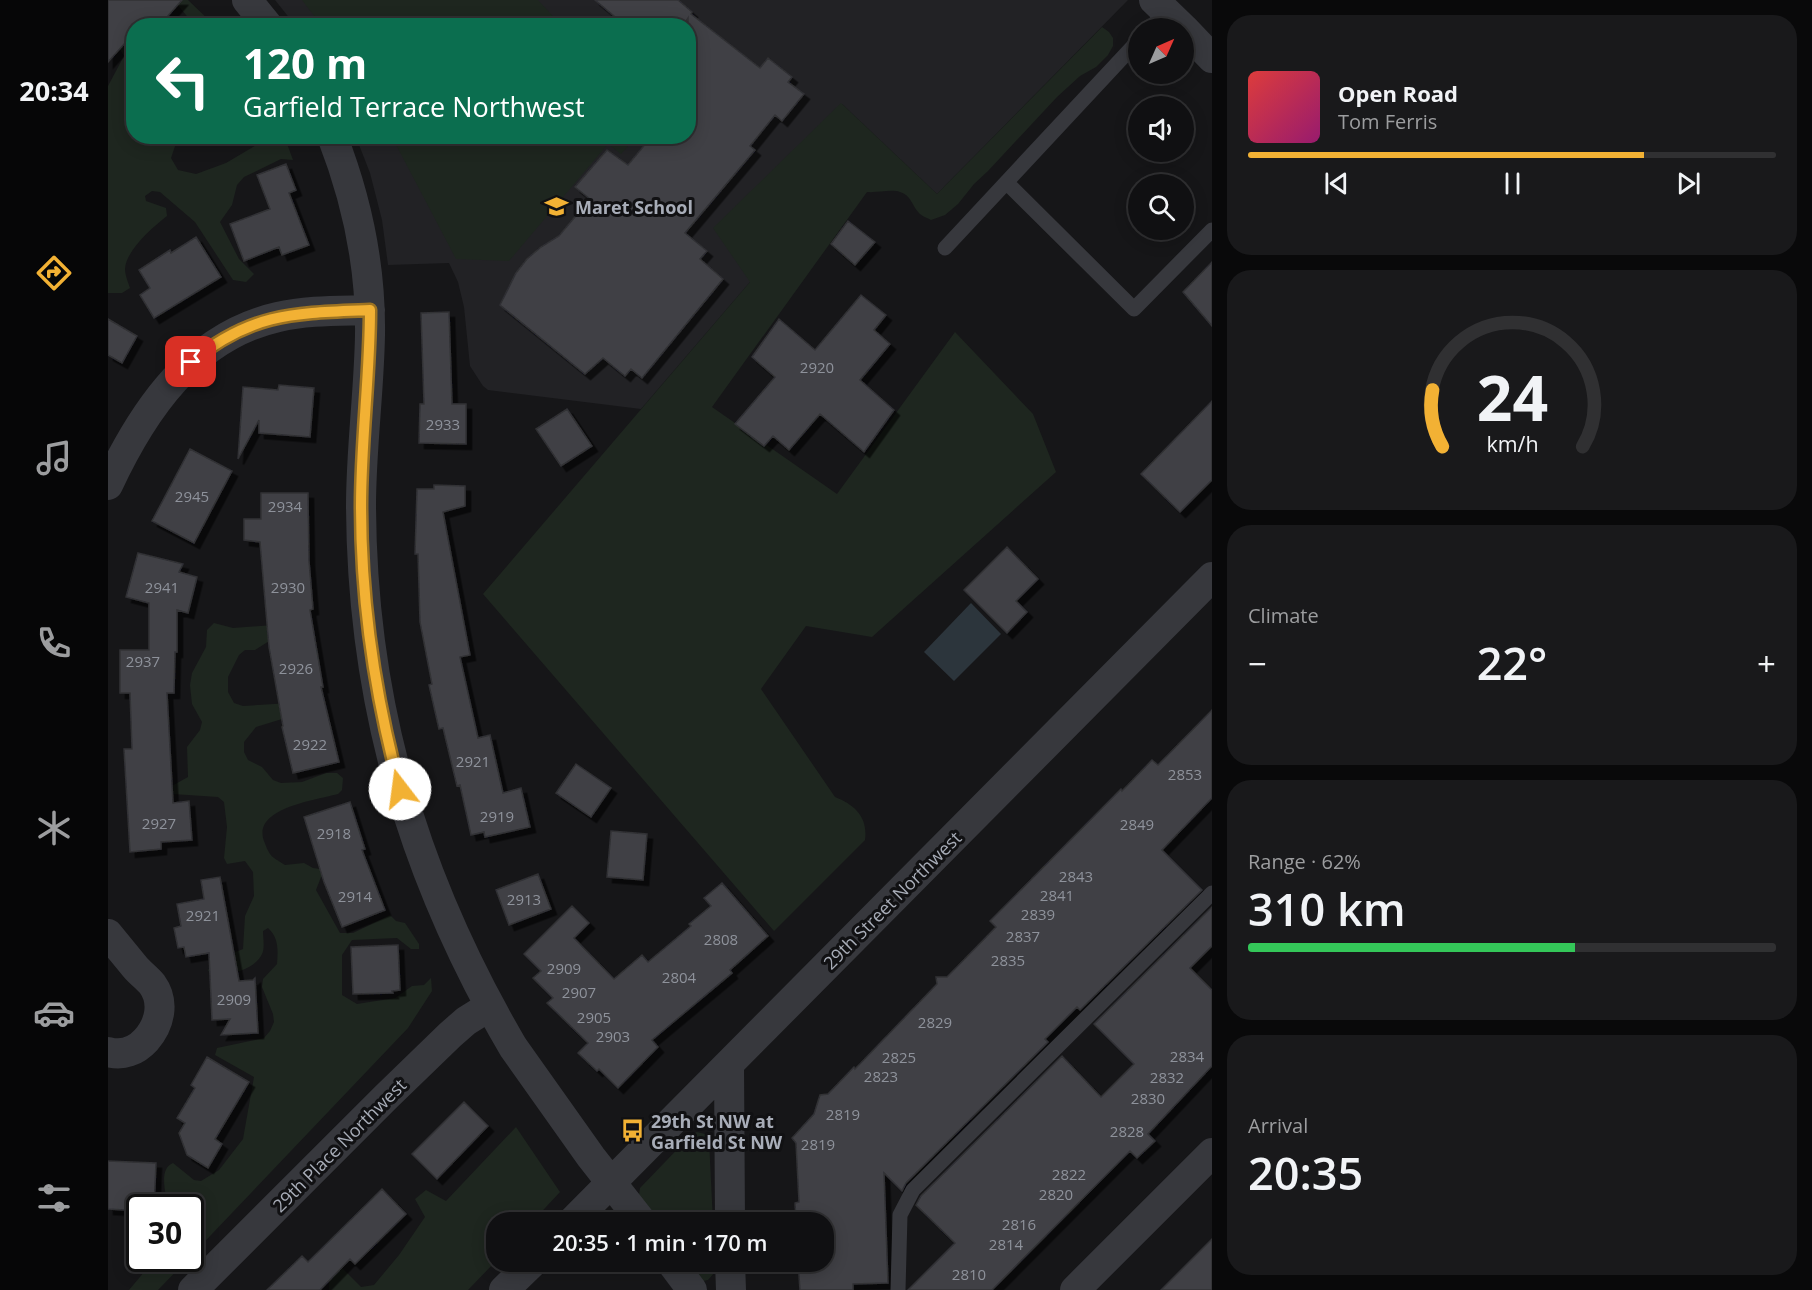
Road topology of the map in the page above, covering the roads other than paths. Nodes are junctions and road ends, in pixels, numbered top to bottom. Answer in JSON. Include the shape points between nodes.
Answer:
{"nodes":[{"id":1,"x":247,"y":0,"type":"edge"},
{"id":2,"x":262,"y":18,"type":"edge"},
{"id":3,"x":1194,"y":43,"type":"edge"},
{"id":4,"x":1128,"y":52,"type":"edge"},
{"id":5,"x":1212,"y":58,"type":"edge"},
{"id":6,"x":335,"y":144,"type":"edge"},
{"id":7,"x":1006,"y":183,"type":"junction"},
{"id":8,"x":1212,"y":230,"type":"edge"},
{"id":9,"x":945,"y":248,"type":"dead end"},
{"id":10,"x":370,"y":310,"type":"junction"},
{"id":11,"x":108,"y":485,"type":"edge"},
{"id":12,"x":1212,"y":577,"type":"edge"},
{"id":13,"x":1212,"y":893,"type":"edge"},
{"id":14,"x":108,"y":934,"type":"edge"},
{"id":15,"x":490,"y":1006,"type":"junction"},
{"id":16,"x":108,"y":1052,"type":"edge"},
{"id":17,"x":729,"y":1065,"type":"junction"},
{"id":18,"x":1212,"y":1153,"type":"edge"},
{"id":19,"x":612,"y":1183,"type":"junction"},
{"id":20,"x":582,"y":1212,"type":"edge"},
{"id":21,"x":634,"y":1212,"type":"edge"},
{"id":22,"x":730,"y":1212,"type":"edge"},
{"id":23,"x":523,"y":1272,"type":"edge"},
{"id":24,"x":678,"y":1272,"type":"edge"},
{"id":25,"x":730,"y":1272,"type":"edge"},
{"id":26,"x":193,"y":1290,"type":"edge"},
{"id":27,"x":504,"y":1290,"type":"edge"},
{"id":28,"x":692,"y":1290,"type":"edge"},
{"id":29,"x":730,"y":1290,"type":"edge"},
{"id":30,"x":898,"y":1290,"type":"edge"},
{"id":31,"x":1076,"y":1290,"type":"edge"}],
"edges":[{"from":1,"to":2,"type":"street"},
{"from":3,"to":5,"type":"street"},
{"from":4,"to":7,"type":"lane"},
{"from":6,"to":10,"type":"street","via":[[357,212]]},
{"from":7,"to":8,"type":"lane","via":[[1134,309]]},
{"from":7,"to":9,"type":"lane"},
{"from":10,"to":11,"type":"street","via":[[277,317],[243,328],[210,346],[166,388],[130,442]]},
{"from":10,"to":15,"type":"street","via":[[362,538],[367,618],[378,695],[405,808],[423,862],[455,938]]},
{"from":12,"to":17,"type":"street","name":"29th Street Northwest"},
{"from":13,"to":30,"type":"lane","via":[[913,1190],[900,1215]]},
{"from":14,"to":16,"type":"street","via":[[152,984],[159,998],[160,1014],[153,1032],[142,1044],[129,1053]]},
{"from":15,"to":19,"type":"street","via":[[513,1047]]},
{"from":15,"to":26,"type":"street","name":"29th Place Northwest","via":[[450,1035]]},
{"from":17,"to":19,"type":"street","name":"29th Street Northwest"},
{"from":17,"to":22,"type":"street"},
{"from":18,"to":31,"type":"street"},
{"from":19,"to":20,"type":"street","name":"29th Street Northwest"},
{"from":19,"to":21,"type":"street"},
{"from":23,"to":27,"type":"street"},
{"from":24,"to":28,"type":"street"},
{"from":25,"to":29,"type":"street"}]}
